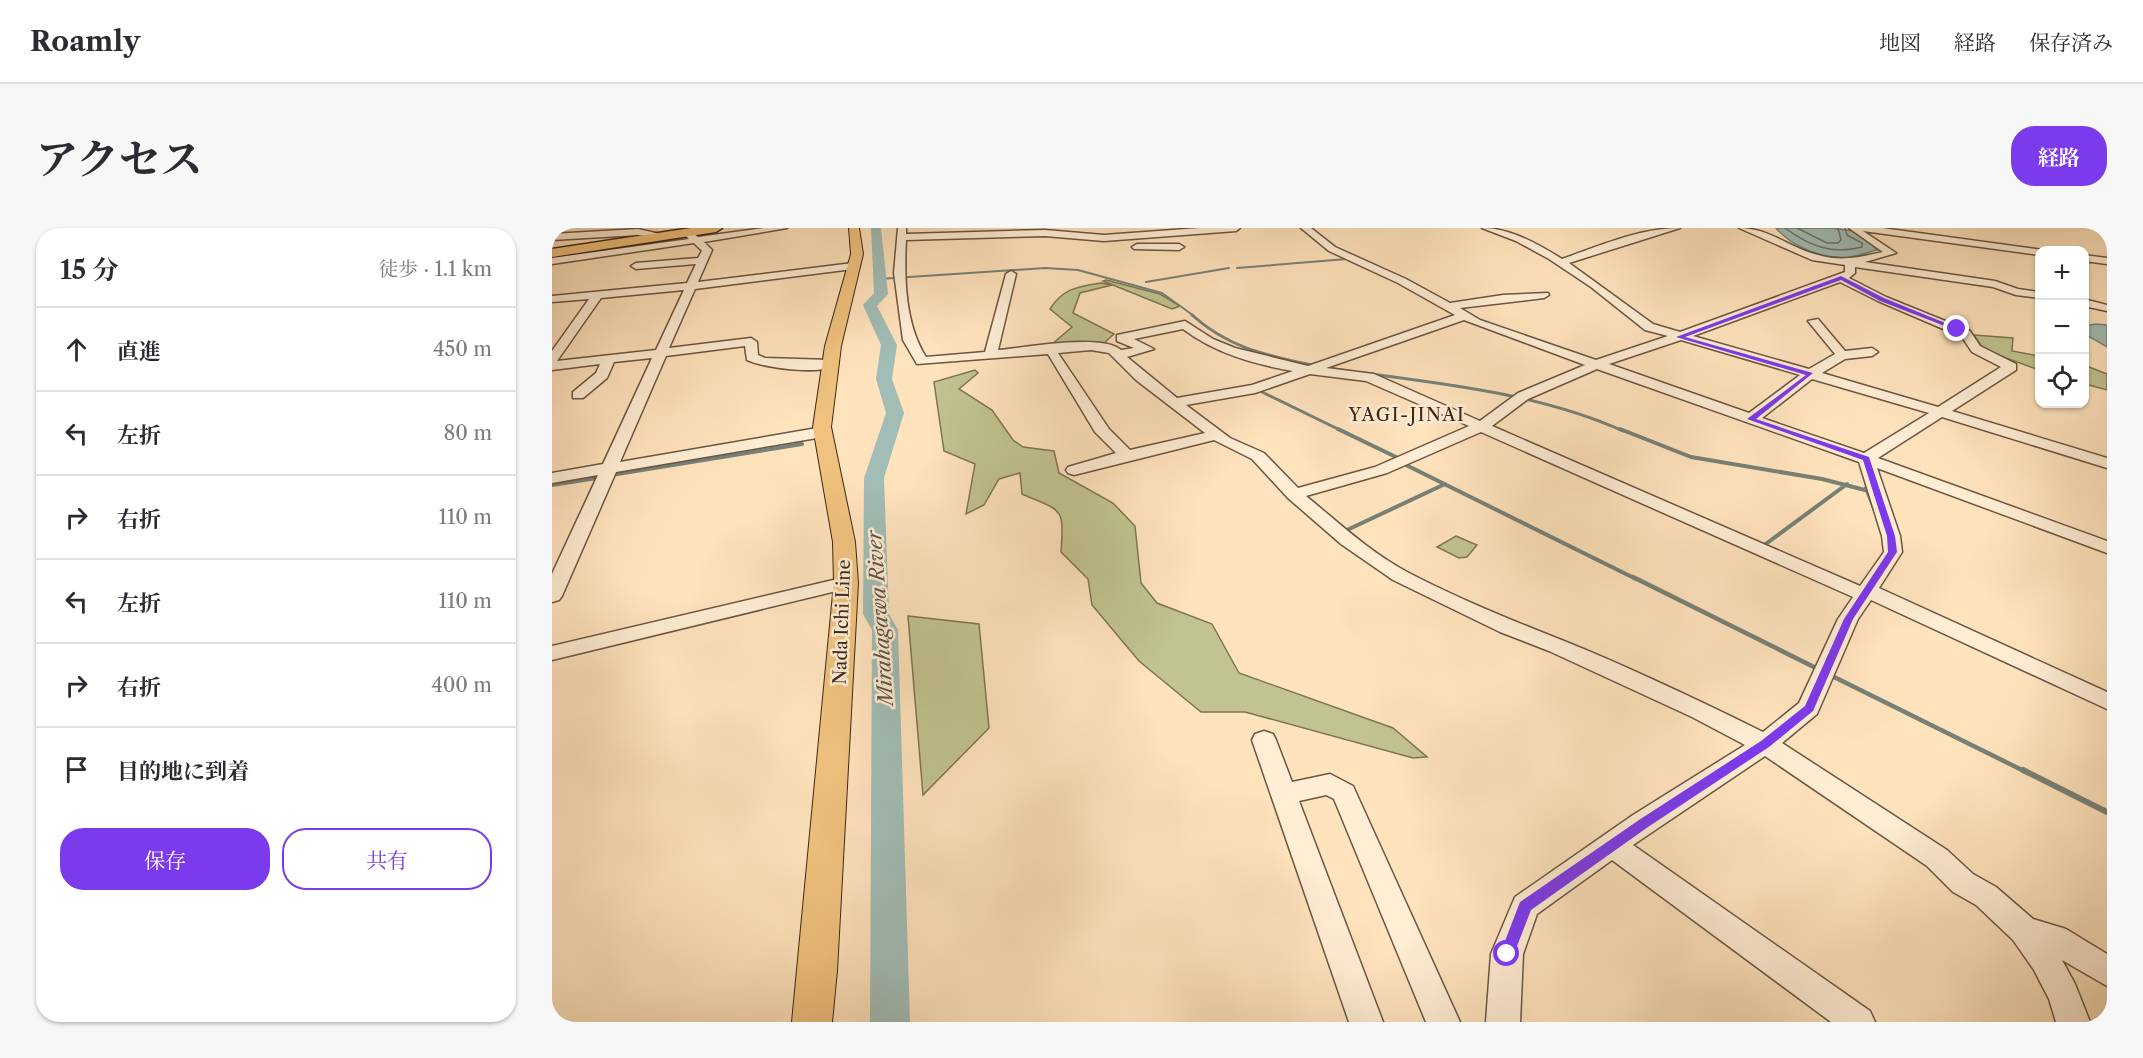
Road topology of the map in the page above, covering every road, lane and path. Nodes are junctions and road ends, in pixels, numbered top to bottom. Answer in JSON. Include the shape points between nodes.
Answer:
{"nodes":[{"id":1,"x":716,"y":228,"type":"edge"},
{"id":2,"x":783,"y":228,"type":"edge"},
{"id":3,"x":854,"y":228,"type":"edge"},
{"id":4,"x":1236,"y":228,"type":"edge"},
{"id":5,"x":1305,"y":228,"type":"edge"},
{"id":6,"x":1486,"y":228,"type":"edge"},
{"id":7,"x":1676,"y":228,"type":"edge"},
{"id":8,"x":1743,"y":228,"type":"edge"},
{"id":9,"x":1853,"y":228,"type":"edge"},
{"id":10,"x":1859,"y":228,"type":"edge"},
{"id":11,"x":628,"y":230,"type":"edge"},
{"id":12,"x":901,"y":233,"type":"edge"},
{"id":13,"x":664,"y":236,"type":"junction"},
{"id":14,"x":552,"y":237,"type":"edge"},
{"id":15,"x":692,"y":237,"type":"junction"},
{"id":16,"x":1090,"y":237,"type":"junction"},
{"id":17,"x":1179,"y":247,"type":"dead end"},
{"id":18,"x":2035,"y":251,"type":"edge"},
{"id":19,"x":552,"y":253,"type":"edge"},
{"id":20,"x":2089,"y":259,"type":"edge"},
{"id":21,"x":552,"y":261,"type":"edge"},
{"id":22,"x":702,"y":261,"type":"junction"},
{"id":23,"x":2107,"y":261,"type":"edge"},
{"id":24,"x":1854,"y":262,"type":"junction"},
{"id":25,"x":1560,"y":263,"type":"junction"},
{"id":26,"x":636,"y":266,"type":"dead end"},
{"id":27,"x":853,"y":266,"type":"junction"},
{"id":28,"x":1011,"y":274,"type":"dead end"},
{"id":29,"x":1841,"y":278,"type":"junction"},
{"id":30,"x":691,"y":286,"type":"junction"},
{"id":31,"x":2035,"y":294,"type":"edge"},
{"id":32,"x":597,"y":295,"type":"junction"},
{"id":33,"x":1544,"y":295,"type":"dead end"},
{"id":34,"x":552,"y":299,"type":"edge"},
{"id":35,"x":2089,"y":303,"type":"edge"},
{"id":36,"x":1447,"y":308,"type":"junction"},
{"id":37,"x":2107,"y":308,"type":"edge"},
{"id":38,"x":1464,"y":316,"type":"junction"},
{"id":39,"x":1814,"y":321,"type":"dead end"},
{"id":40,"x":1679,"y":337,"type":"junction"},
{"id":41,"x":1083,"y":347,"type":"junction"},
{"id":42,"x":1872,"y":352,"type":"dead end"},
{"id":43,"x":660,"y":353,"type":"junction"},
{"id":44,"x":1053,"y":355,"type":"junction"},
{"id":45,"x":1117,"y":355,"type":"junction"},
{"id":46,"x":1842,"y":355,"type":"junction"},
{"id":47,"x":609,"y":359,"type":"junction"},
{"id":48,"x":552,"y":360,"type":"edge"},
{"id":49,"x":989,"y":360,"type":"junction"},
{"id":50,"x":1330,"y":363,"type":"junction"},
{"id":51,"x":831,"y":364,"type":"junction"},
{"id":52,"x":1597,"y":364,"type":"junction"},
{"id":53,"x":552,"y":366,"type":"edge"},
{"id":54,"x":1309,"y":371,"type":"junction"},
{"id":55,"x":1370,"y":373,"type":"junction"},
{"id":56,"x":1810,"y":374,"type":"junction"},
{"id":57,"x":578,"y":395,"type":"dead end"},
{"id":58,"x":1176,"y":402,"type":"junction"},
{"id":59,"x":1941,"y":412,"type":"junction"},
{"id":60,"x":1751,"y":419,"type":"junction"},
{"id":61,"x":1484,"y":425,"type":"junction"},
{"id":62,"x":823,"y":432,"type":"junction"},
{"id":63,"x":1218,"y":435,"type":"junction"},
{"id":64,"x":1126,"y":455,"type":"junction"},
{"id":65,"x":1866,"y":459,"type":"junction"},
{"id":66,"x":2107,"y":464,"type":"edge"},
{"id":67,"x":608,"y":469,"type":"junction"},
{"id":68,"x":1074,"y":470,"type":"dead end"},
{"id":69,"x":552,"y":478,"type":"edge"},
{"id":70,"x":1294,"y":494,"type":"junction"},
{"id":71,"x":2107,"y":547,"type":"edge"},
{"id":72,"x":846,"y":583,"type":"junction"},
{"id":73,"x":1866,"y":593,"type":"junction"},
{"id":74,"x":552,"y":596,"type":"edge"},
{"id":75,"x":552,"y":653,"type":"edge"},
{"id":76,"x":2107,"y":700,"type":"edge"},
{"id":77,"x":1264,"y":740,"type":"dead end"},
{"id":78,"x":1765,"y":744,"type":"junction"},
{"id":79,"x":1283,"y":794,"type":"junction"},
{"id":80,"x":1612,"y":845,"type":"junction"},
{"id":81,"x":2024,"y":930,"type":"junction"},
{"id":82,"x":2107,"y":971,"type":"edge"},
{"id":83,"x":812,"y":1022,"type":"edge"},
{"id":84,"x":1366,"y":1022,"type":"edge"},
{"id":85,"x":1443,"y":1022,"type":"edge"},
{"id":86,"x":1503,"y":1022,"type":"edge"},
{"id":87,"x":1858,"y":1022,"type":"edge"},
{"id":88,"x":2073,"y":1022,"type":"edge"}],
"edges":[{"from":1,"to":15,"type":"highway"},
{"from":2,"to":15,"type":"street"},
{"from":3,"to":27,"type":"main road","name":"Nada Ichi Line","via":[[858,244]]},
{"from":4,"to":16,"type":"street"},
{"from":5,"to":36,"type":"street","via":[[1332,249],[1402,281]]},
{"from":6,"to":25,"type":"street","via":[[1519,239]]},
{"from":7,"to":25,"type":"street"},
{"from":8,"to":24,"type":"street","via":[[1810,256]]},
{"from":9,"to":24,"type":"street","via":[[1891,253]]},
{"from":10,"to":18,"type":"street"},
{"from":11,"to":13,"type":"street"},
{"from":11,"to":14,"type":"street"},
{"from":12,"to":16,"type":"street","via":[[1045,233]]},
{"from":12,"to":49,"type":"street","via":[[900,279],[909,340],[922,361]]},
{"from":13,"to":15,"type":"highway"},
{"from":13,"to":19,"type":"highway"},
{"from":15,"to":21,"type":"street"},
{"from":15,"to":22,"type":"street","via":[[707,250]]},
{"from":16,"to":17,"type":"street","via":[[1100,244],[1116,246]]},
{"from":20,"to":23,"type":"street"},
{"from":22,"to":26,"type":"street"},
{"from":22,"to":30,"type":"street"},
{"from":24,"to":29,"type":"street","via":[[1850,273]]},
{"from":24,"to":31,"type":"street","via":[[1995,284]]},
{"from":25,"to":40,"type":"street","via":[[1648,327]]},
{"from":27,"to":30,"type":"street"},
{"from":27,"to":51,"type":"main road","name":"Nada Ichi Line"},
{"from":28,"to":49,"type":"street"},
{"from":29,"to":40,"type":"street"},
{"from":29,"to":59,"type":"street","via":[[1882,300],[1966,334],[1976,349],[2011,367]]},
{"from":30,"to":32,"type":"street"},
{"from":30,"to":43,"type":"street"},
{"from":32,"to":34,"type":"street"},
{"from":32,"to":48,"type":"street"},
{"from":33,"to":36,"type":"street"},
{"from":35,"to":37,"type":"street"},
{"from":36,"to":38,"type":"street"},
{"from":38,"to":50,"type":"street"},
{"from":38,"to":52,"type":"street"},
{"from":39,"to":46,"type":"street"},
{"from":40,"to":52,"type":"street"},
{"from":40,"to":56,"type":"street"},
{"from":41,"to":44,"type":"street"},
{"from":41,"to":45,"type":"street","via":[[1113,350]]},
{"from":41,"to":49,"type":"street"},
{"from":42,"to":46,"type":"street"},
{"from":43,"to":47,"type":"street"},
{"from":43,"to":51,"type":"street","via":[[751,342],[752,357],[762,362]]},
{"from":43,"to":67,"type":"street"},
{"from":44,"to":49,"type":"street"},
{"from":44,"to":64,"type":"street","via":[[1103,432]]},
{"from":45,"to":54,"type":"street","via":[[1148,349],[1121,338],[1185,325],[1211,343]]},
{"from":45,"to":58,"type":"street"},
{"from":46,"to":56,"type":"street"},
{"from":47,"to":53,"type":"street"},
{"from":47,"to":57,"type":"street","via":[[602,375]]},
{"from":50,"to":54,"type":"street"},
{"from":50,"to":55,"type":"street"},
{"from":51,"to":62,"type":"main road","name":"Nada Ichi Line"},
{"from":52,"to":60,"type":"street"},
{"from":52,"to":61,"type":"street","via":[[1519,398]]},
{"from":54,"to":55,"type":"street"},
{"from":54,"to":58,"type":"street","via":[[1255,389]]},
{"from":55,"to":61,"type":"street"},
{"from":56,"to":59,"type":"street"},
{"from":56,"to":60,"type":"street"},
{"from":58,"to":63,"type":"street"},
{"from":59,"to":65,"type":"street"},
{"from":59,"to":66,"type":"street"},
{"from":60,"to":65,"type":"street"},
{"from":61,"to":70,"type":"street","via":[[1367,476]]},
{"from":61,"to":73,"type":"street"},
{"from":62,"to":67,"type":"street"},
{"from":62,"to":72,"type":"main road","name":"Nada Ichi Line","via":[[844,542]]},
{"from":63,"to":64,"type":"street"},
{"from":63,"to":70,"type":"street","via":[[1258,456]]},
{"from":64,"to":68,"type":"street"},
{"from":65,"to":71,"type":"street"},
{"from":65,"to":73,"type":"street","via":[[1893,552]]},
{"from":67,"to":69,"type":"street"},
{"from":67,"to":74,"type":"street"},
{"from":70,"to":78,"type":"street","via":[[1348,540],[1400,576]]},
{"from":72,"to":75,"type":"street"},
{"from":72,"to":83,"type":"main road","name":"Nada Ichi Line"},
{"from":73,"to":76,"type":"street"},
{"from":73,"to":78,"type":"street","via":[[1848,619],[1809,708]]},
{"from":77,"to":79,"type":"street"},
{"from":78,"to":80,"type":"street"},
{"from":78,"to":81,"type":"street","via":[[1937,858]]},
{"from":79,"to":84,"type":"street"},
{"from":79,"to":85,"type":"street","via":[[1330,784],[1344,793]]},
{"from":80,"to":86,"type":"street","via":[[1525,906],[1507,954]]},
{"from":80,"to":87,"type":"street"},
{"from":81,"to":82,"type":"street","via":[[2055,939]]},
{"from":81,"to":88,"type":"street","via":[[2064,995]]}]}
